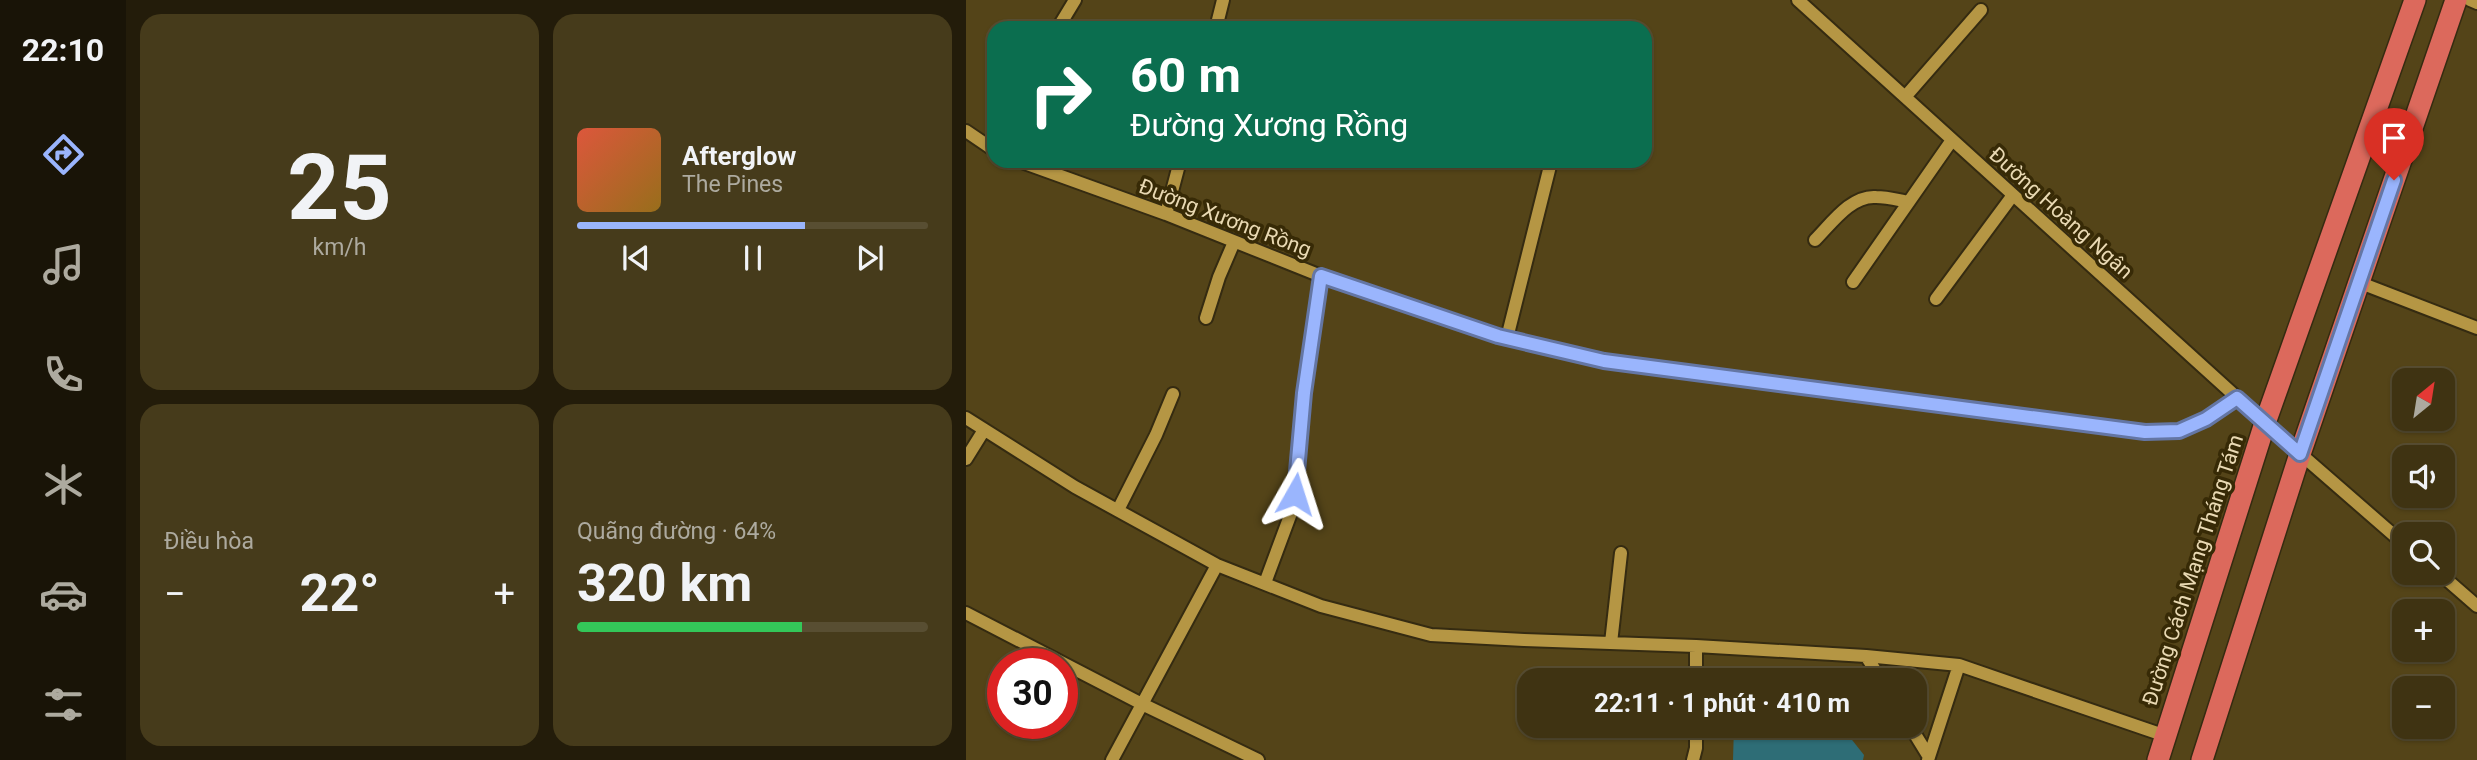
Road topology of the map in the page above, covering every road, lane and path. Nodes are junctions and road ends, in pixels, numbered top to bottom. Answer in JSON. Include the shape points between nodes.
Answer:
{"nodes":[{"id":1,"x":1075,"y":0,"type":"edge"},
{"id":2,"x":1223,"y":0,"type":"edge"},
{"id":3,"x":1798,"y":0,"type":"edge"},
{"id":4,"x":2415,"y":0,"type":"edge"},
{"id":5,"x":2456,"y":0,"type":"edge"},
{"id":6,"x":2470,"y":0,"type":"edge"},
{"id":7,"x":2477,"y":3,"type":"edge"},
{"id":8,"x":1981,"y":10,"type":"dead end"},
{"id":9,"x":1062,"y":21,"type":"edge"},
{"id":10,"x":1218,"y":21,"type":"edge"},
{"id":11,"x":1905,"y":97,"type":"junction"},
{"id":12,"x":966,"y":131,"type":"edge"},
{"id":13,"x":1952,"y":140,"type":"junction"},
{"id":14,"x":987,"y":145,"type":"edge"},
{"id":15,"x":1038,"y":168,"type":"edge"},
{"id":16,"x":1063,"y":168,"type":"edge"},
{"id":17,"x":1178,"y":168,"type":"edge"},
{"id":18,"x":1550,"y":168,"type":"edge"},
{"id":19,"x":1062,"y":177,"type":"junction"},
{"id":20,"x":2013,"y":195,"type":"junction"},
{"id":21,"x":1909,"y":202,"type":"junction"},
{"id":22,"x":1166,"y":214,"type":"junction"},
{"id":23,"x":1815,"y":240,"type":"dead end"},
{"id":24,"x":1234,"y":242,"type":"junction"},
{"id":25,"x":1321,"y":276,"type":"junction"},
{"id":26,"x":1853,"y":282,"type":"dead end"},
{"id":27,"x":2358,"y":282,"type":"junction"},
{"id":28,"x":1936,"y":299,"type":"dead end"},
{"id":29,"x":1206,"y":318,"type":"dead end"},
{"id":30,"x":2477,"y":328,"type":"edge"},
{"id":31,"x":1507,"y":338,"type":"junction"},
{"id":32,"x":1173,"y":394,"type":"dead end"},
{"id":33,"x":2237,"y":398,"type":"junction"},
{"id":34,"x":966,"y":418,"type":"edge"},
{"id":35,"x":2265,"y":423,"type":"junction"},
{"id":36,"x":984,"y":430,"type":"junction"},
{"id":37,"x":2300,"y":454,"type":"junction"},
{"id":38,"x":966,"y":459,"type":"edge"},
{"id":39,"x":1118,"y":510,"type":"junction"},
{"id":40,"x":2392,"y":534,"type":"edge"},
{"id":41,"x":1621,"y":553,"type":"dead end"},
{"id":42,"x":1217,"y":565,"type":"junction"},
{"id":43,"x":1265,"y":583,"type":"junction"},
{"id":44,"x":2453,"y":585,"type":"edge"},
{"id":45,"x":2477,"y":606,"type":"edge"},
{"id":46,"x":966,"y":612,"type":"edge"},
{"id":47,"x":1611,"y":643,"type":"junction"},
{"id":48,"x":1696,"y":646,"type":"junction"},
{"id":49,"x":1866,"y":656,"type":"junction"},
{"id":50,"x":1959,"y":665,"type":"junction"},
{"id":51,"x":1696,"y":668,"type":"edge"},
{"id":52,"x":1874,"y":668,"type":"edge"},
{"id":53,"x":1142,"y":704,"type":"junction"},
{"id":54,"x":2166,"y":736,"type":"junction"},
{"id":55,"x":1696,"y":738,"type":"edge"},
{"id":56,"x":1917,"y":738,"type":"edge"},
{"id":57,"x":1928,"y":759,"type":"edge"},
{"id":58,"x":1112,"y":760,"type":"edge"},
{"id":59,"x":1258,"y":760,"type":"edge"},
{"id":60,"x":1693,"y":760,"type":"edge"},
{"id":61,"x":2158,"y":760,"type":"edge"},
{"id":62,"x":2202,"y":760,"type":"edge"}],
"edges":[{"from":1,"to":9,"type":"street"},
{"from":2,"to":10,"type":"street"},
{"from":3,"to":11,"type":"street","name":"Đường Hoàng Ngân"},
{"from":4,"to":35,"type":"highway","name":"Đường Cách Mạng Tháng Tám"},
{"from":5,"to":27,"type":"highway"},
{"from":6,"to":7,"type":"street"},
{"from":8,"to":11,"type":"street"},
{"from":11,"to":13,"type":"street","name":"Đường Hoàng Ngân"},
{"from":12,"to":14,"type":"street"},
{"from":13,"to":20,"type":"street","name":"Đường Hoàng Ngân"},
{"from":13,"to":21,"type":"street"},
{"from":15,"to":19,"type":"street","name":"Đường Xương Rồng"},
{"from":16,"to":19,"type":"street"},
{"from":17,"to":22,"type":"street"},
{"from":18,"to":31,"type":"street"},
{"from":19,"to":22,"type":"street","name":"Đường Xương Rồng"},
{"from":20,"to":28,"type":"street"},
{"from":20,"to":33,"type":"street","name":"Đường Hoàng Ngân"},
{"from":21,"to":23,"type":"street","via":[[1873,196],[1861,200]]},
{"from":21,"to":26,"type":"street"},
{"from":22,"to":24,"type":"street","name":"Đường Xương Rồng"},
{"from":24,"to":25,"type":"street","name":"Đường Xương Rồng"},
{"from":24,"to":29,"type":"street"},
{"from":25,"to":31,"type":"street","name":"Đường Xương Rồng"},
{"from":25,"to":43,"type":"street","via":[[1294,505]]},
{"from":27,"to":30,"type":"street"},
{"from":27,"to":37,"type":"highway"},
{"from":31,"to":33,"type":"street","name":"Đường Xương Rồng","via":[[1604,361],[2145,432],[2179,431]]},
{"from":32,"to":39,"type":"street"},
{"from":33,"to":35,"type":"street","name":"Đường Hoàng Ngân"},
{"from":34,"to":36,"type":"street"},
{"from":35,"to":37,"type":"street","name":"Đường Hoàng Ngân"},
{"from":35,"to":54,"type":"highway","name":"Đường Cách Mạng Tháng Tám"},
{"from":36,"to":38,"type":"street"},
{"from":36,"to":39,"type":"street"},
{"from":37,"to":40,"type":"street","name":"Đường Hoàng Ngân"},
{"from":37,"to":62,"type":"highway"},
{"from":39,"to":42,"type":"street"},
{"from":41,"to":47,"type":"street"},
{"from":42,"to":43,"type":"street"},
{"from":42,"to":53,"type":"street"},
{"from":43,"to":47,"type":"street","via":[[1321,606],[1431,635]]},
{"from":44,"to":45,"type":"street"},
{"from":46,"to":53,"type":"street"},
{"from":47,"to":48,"type":"street"},
{"from":48,"to":49,"type":"street"},
{"from":48,"to":51,"type":"street"},
{"from":49,"to":50,"type":"street"},
{"from":49,"to":52,"type":"street"},
{"from":50,"to":54,"type":"street"},
{"from":50,"to":57,"type":"street"},
{"from":53,"to":58,"type":"street"},
{"from":53,"to":59,"type":"street"},
{"from":54,"to":61,"type":"highway","name":"Đường Cách Mạng Tháng Tám"},
{"from":55,"to":60,"type":"street"},
{"from":56,"to":57,"type":"street"}]}
